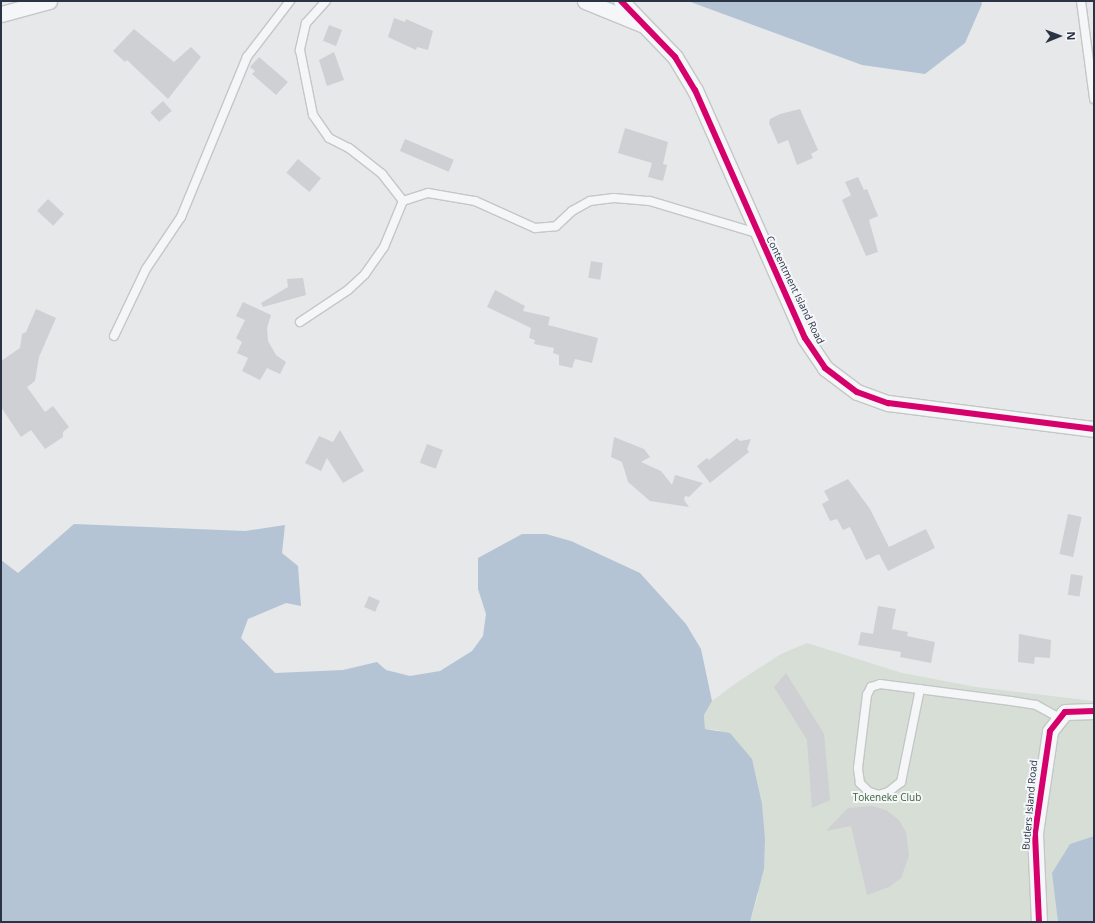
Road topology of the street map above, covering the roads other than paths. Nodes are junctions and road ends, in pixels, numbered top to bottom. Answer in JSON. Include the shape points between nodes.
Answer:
{"nodes":[{"id":1,"x":49,"y":1,"type":"edge"},
{"id":2,"x":290,"y":1,"type":"edge"},
{"id":3,"x":326,"y":1,"type":"edge"},
{"id":4,"x":584,"y":1,"type":"edge"},
{"id":5,"x":621,"y":1,"type":"edge"},
{"id":6,"x":1081,"y":1,"type":"edge"},
{"id":7,"x":1,"y":14,"type":"edge"},
{"id":8,"x":647,"y":27,"type":"junction"},
{"id":9,"x":1094,"y":99,"type":"edge"},
{"id":10,"x":403,"y":201,"type":"junction"},
{"id":11,"x":757,"y":233,"type":"junction"},
{"id":12,"x":300,"y":322,"type":"dead end"},
{"id":13,"x":114,"y":336,"type":"dead end"},
{"id":14,"x":1094,"y":429,"type":"edge"},
{"id":15,"x":920,"y":689,"type":"junction"},
{"id":16,"x":1094,"y":711,"type":"edge"},
{"id":17,"x":1058,"y":717,"type":"junction"},
{"id":18,"x":1039,"y":922,"type":"edge"}],
"edges":[{"from":1,"to":7,"type":"street"},
{"from":2,"to":13,"type":"lane","via":[[247,57],[180,217],[146,269]]},
{"from":3,"to":10,"type":"lane","via":[[306,22],[300,50],[312,115],[329,138],[349,148],[382,174]]},
{"from":4,"to":8,"type":"street"},
{"from":5,"to":8,"type":"street","name":"Contentment Island Road"},
{"from":6,"to":9,"type":"lane"},
{"from":8,"to":11,"type":"street","name":"Contentment Island Road","via":[[675,58],[695,90]]},
{"from":10,"to":11,"type":"lane","via":[[428,193],[454,196],[475,201],[535,228],[556,226],[572,211],[590,201],[614,198],[650,201]]},
{"from":10,"to":12,"type":"lane","via":[[384,247],[365,274],[348,290]]},
{"from":11,"to":14,"type":"street","name":"Contentment Island Road","via":[[815,354],[835,377],[857,392],[888,403],[939,412],[1055,422]]},
{"from":15,"to":15,"type":"lane","via":[[880,684],[871,687],[867,695],[858,768],[860,783],[869,792],[879,795],[901,782]]},
{"from":15,"to":17,"type":"lane","via":[[1036,705]]},
{"from":16,"to":17,"type":"street","via":[[1073,710]]},
{"from":17,"to":18,"type":"street","name":"Butlers Island Road","via":[[1050,731],[1038,803],[1035,854]]}]}
